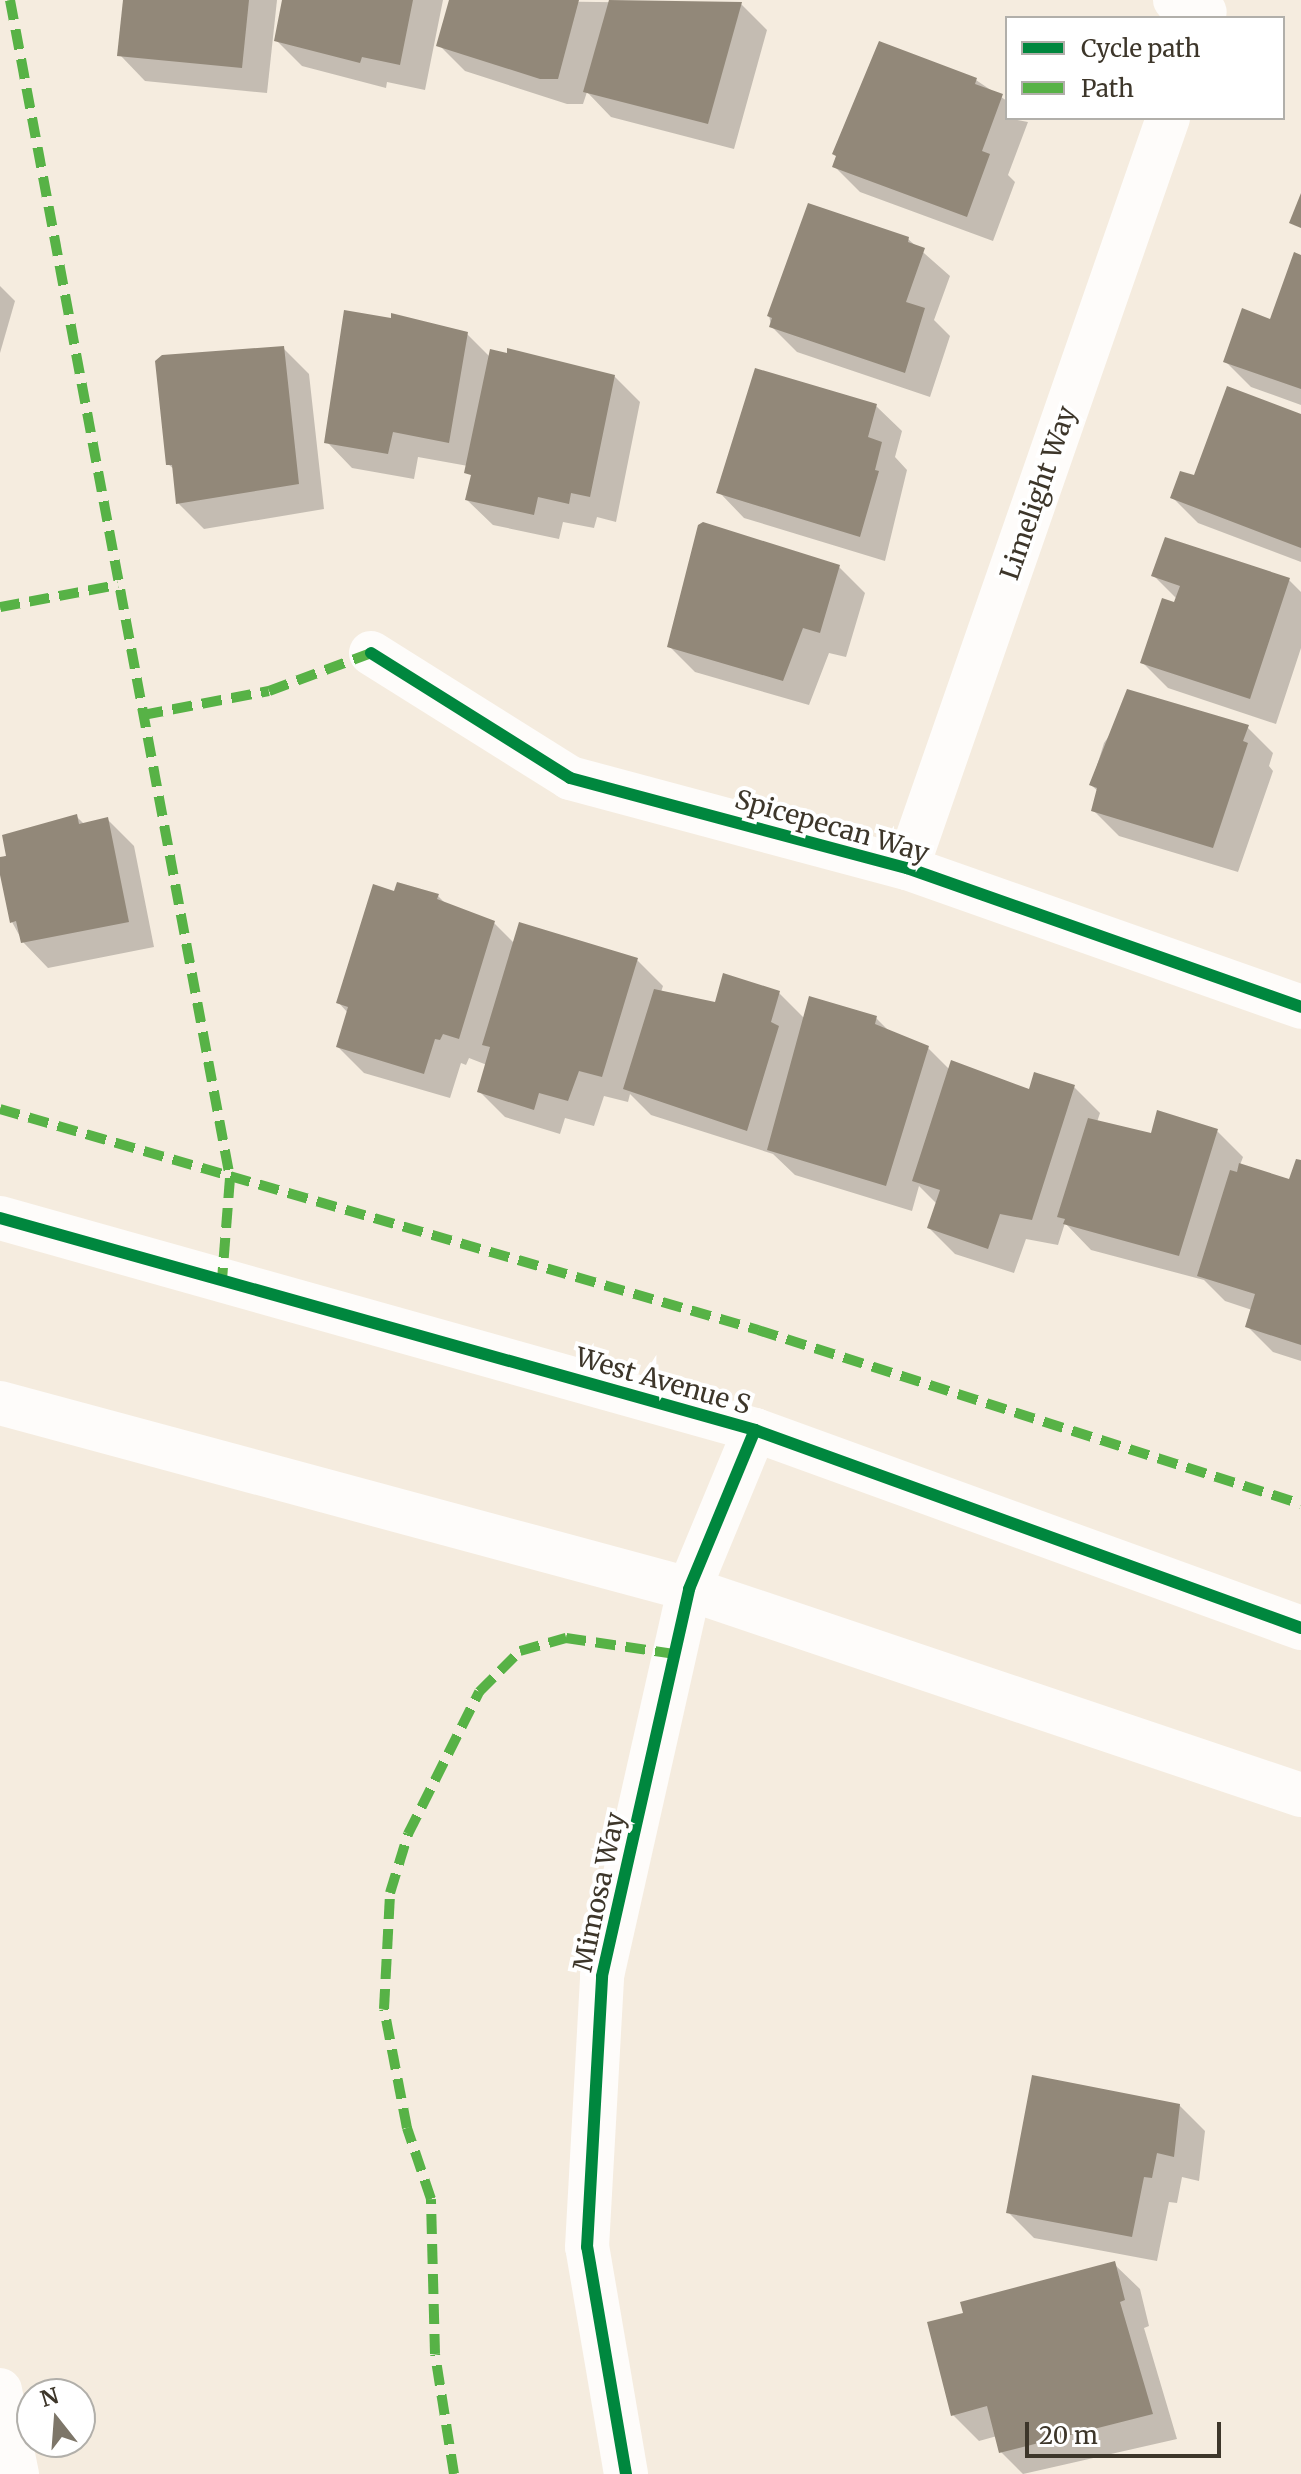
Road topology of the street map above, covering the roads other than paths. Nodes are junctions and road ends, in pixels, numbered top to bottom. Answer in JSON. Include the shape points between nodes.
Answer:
{"nodes":[{"id":1,"x":1167,"y":120,"type":"edge"},
{"id":2,"x":371,"y":653,"type":"dead end"},
{"id":3,"x":907,"y":868,"type":"junction"},
{"id":4,"x":1301,"y":1007,"type":"edge"},
{"id":5,"x":0,"y":1218,"type":"edge"},
{"id":6,"x":0,"y":1403,"type":"edge"},
{"id":7,"x":755,"y":1430,"type":"junction"},
{"id":8,"x":689,"y":1589,"type":"junction"},
{"id":9,"x":1301,"y":1628,"type":"edge"},
{"id":10,"x":1301,"y":1795,"type":"edge"},
{"id":11,"x":0,"y":2390,"type":"edge"},
{"id":12,"x":17,"y":2474,"type":"edge"},
{"id":13,"x":626,"y":2474,"type":"edge"}],
"edges":[{"from":1,"to":3,"type":"street","name":"Limelight Way"},
{"from":2,"to":3,"type":"street","name":"Spicepecan Way","via":[[570,778]]},
{"from":3,"to":4,"type":"street","name":"Spicepecan Way"},
{"from":5,"to":7,"type":"street","name":"West Avenue S"},
{"from":6,"to":8,"type":"street"},
{"from":7,"to":8,"type":"street","name":"Mimosa Way"},
{"from":7,"to":9,"type":"street","name":"West Avenue S"},
{"from":8,"to":10,"type":"street"},
{"from":8,"to":13,"type":"street","name":"Mimosa Way","via":[[602,1976],[587,2247]]},
{"from":11,"to":12,"type":"street"}]}
